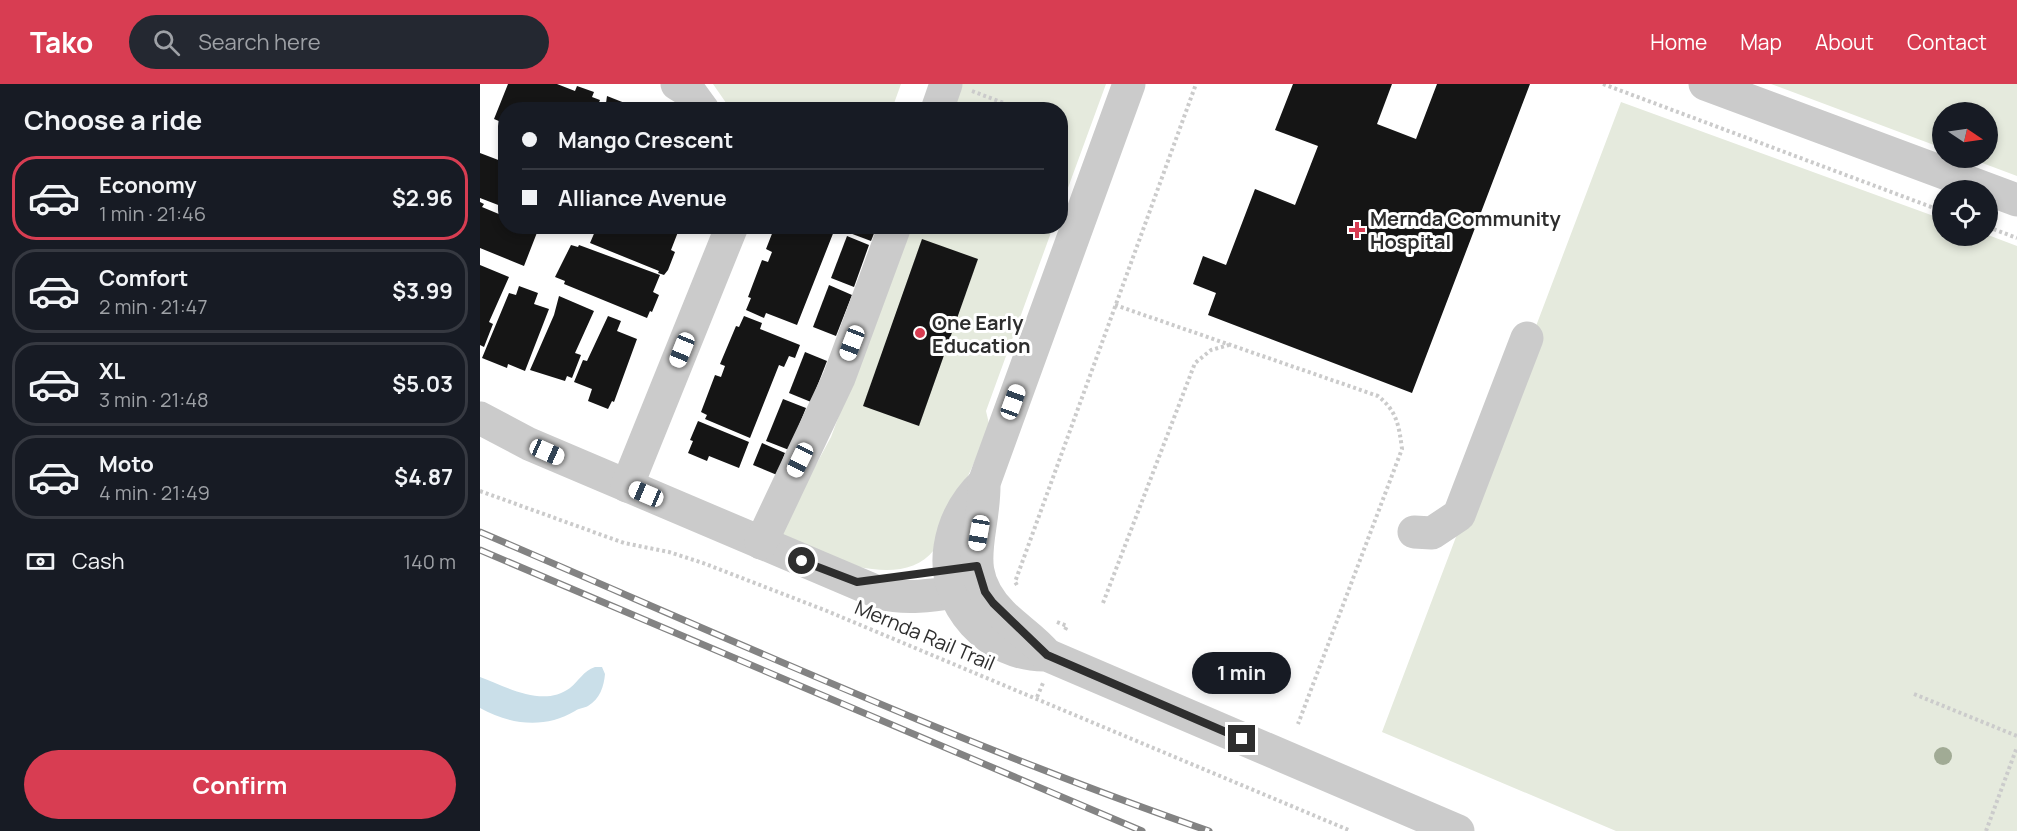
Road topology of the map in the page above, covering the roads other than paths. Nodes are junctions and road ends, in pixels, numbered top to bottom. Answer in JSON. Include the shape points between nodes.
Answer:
{"nodes":[{"id":1,"x":677,"y":84,"type":"edge"},
{"id":2,"x":1130,"y":84,"type":"edge"},
{"id":3,"x":1705,"y":84,"type":"edge"},
{"id":4,"x":955,"y":86,"type":"edge"},
{"id":5,"x":697,"y":102,"type":"edge"},
{"id":6,"x":943,"y":102,"type":"edge"},
{"id":7,"x":2017,"y":201,"type":"edge"},
{"id":8,"x":729,"y":234,"type":"edge"},
{"id":9,"x":892,"y":234,"type":"edge"},
{"id":10,"x":1527,"y":338,"type":"dead end"},
{"id":11,"x":480,"y":418,"type":"edge"},
{"id":12,"x":627,"y":486,"type":"junction"},
{"id":13,"x":1414,"y":532,"type":"dead end"},
{"id":14,"x":761,"y":543,"type":"junction"},
{"id":15,"x":966,"y":579,"type":"junction"},
{"id":16,"x":1458,"y":831,"type":"edge"}],
"edges":[{"from":1,"to":5,"type":"street"},
{"from":2,"to":15,"type":"street","via":[[984,483],[984,508]]},
{"from":3,"to":7,"type":"street"},
{"from":4,"to":6,"type":"street"},
{"from":8,"to":12,"type":"street"},
{"from":9,"to":14,"type":"street","via":[[839,378]]},
{"from":10,"to":13,"type":"street","via":[[1459,515],[1432,532]]},
{"from":11,"to":12,"type":"street","via":[[529,444]]},
{"from":12,"to":14,"type":"street"},
{"from":14,"to":15,"type":"street","via":[[890,596],[930,595]]},
{"from":15,"to":16,"type":"street","via":[[968,618],[991,639],[1016,652],[1050,656]]}]}
